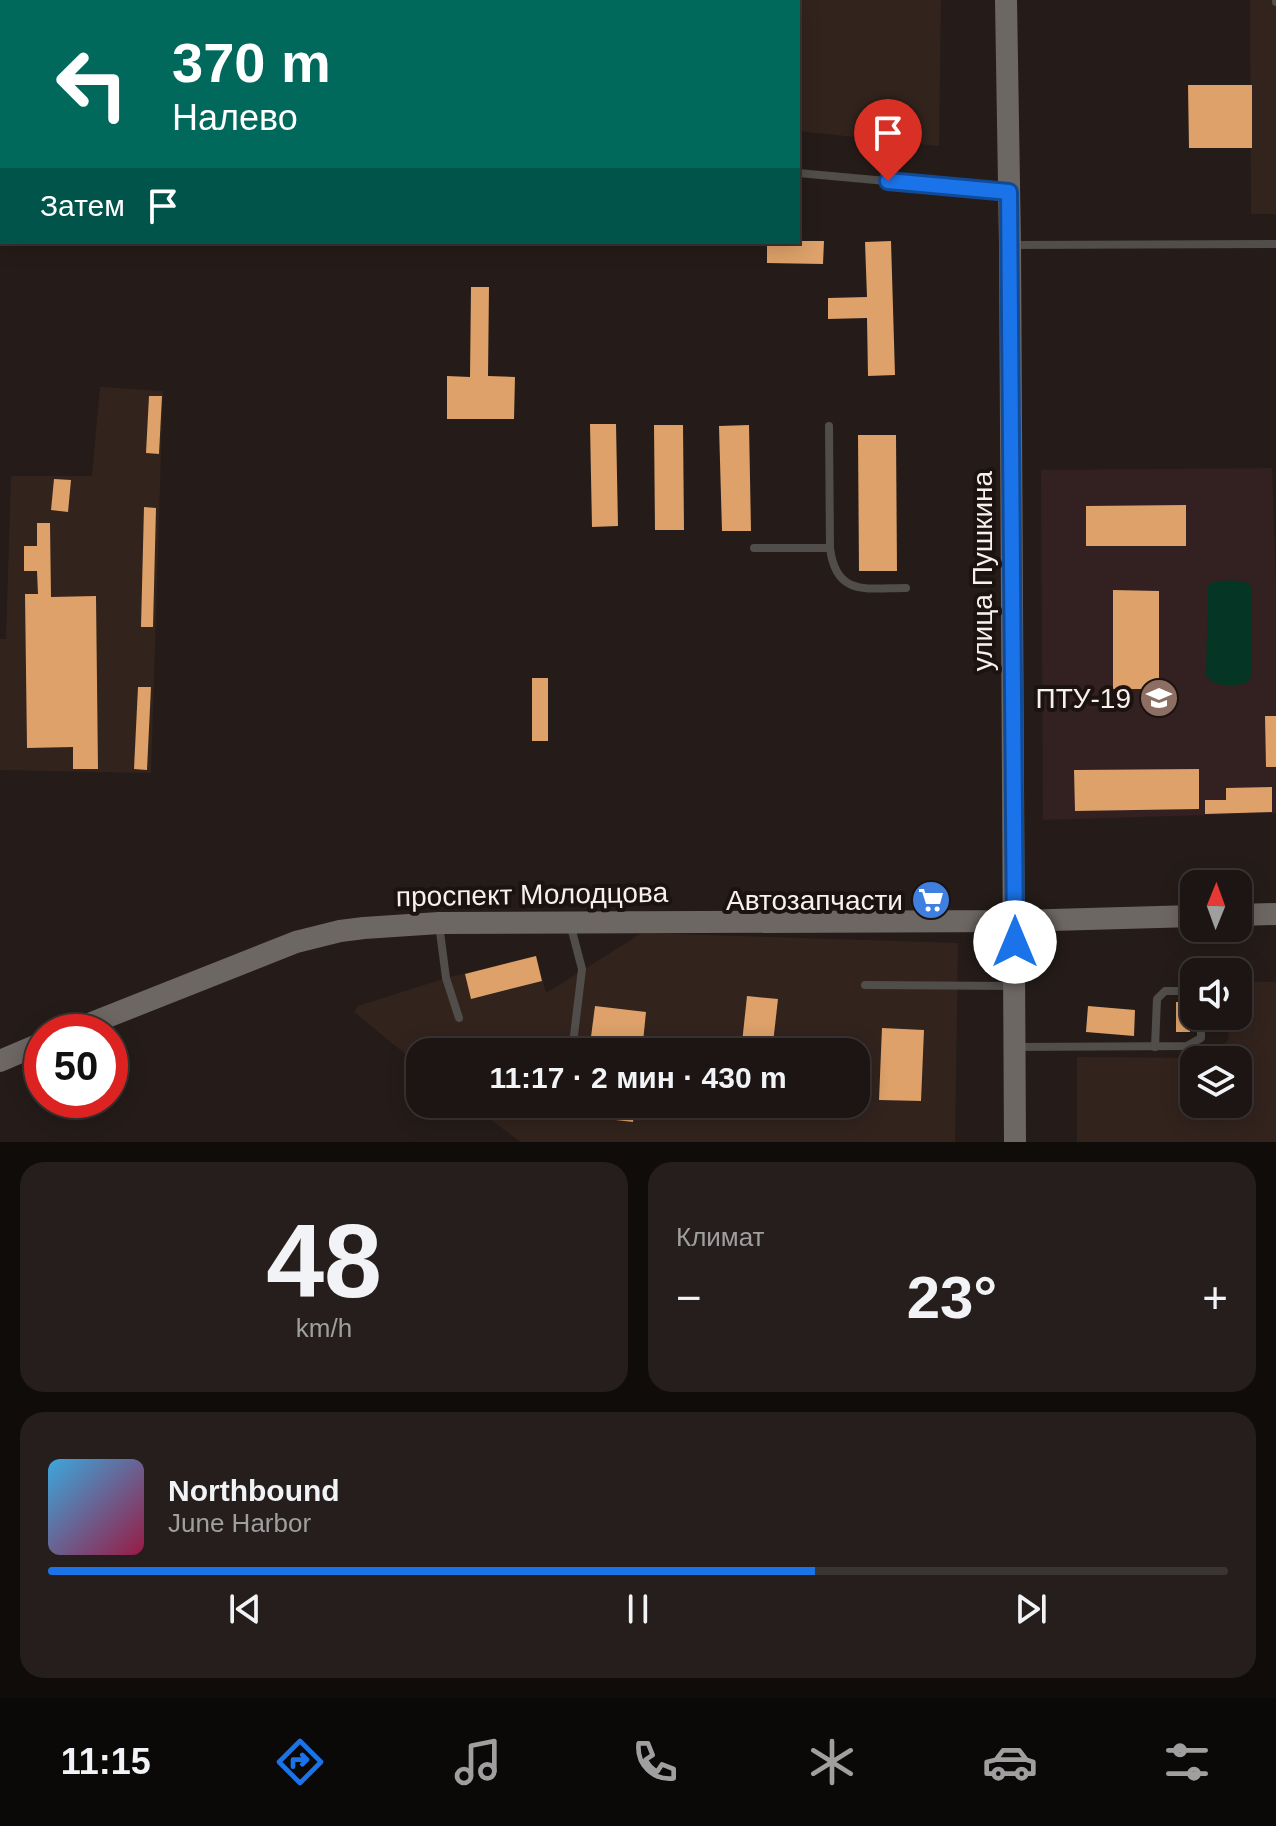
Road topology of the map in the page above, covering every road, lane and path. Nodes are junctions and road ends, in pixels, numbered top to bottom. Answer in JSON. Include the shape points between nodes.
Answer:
{"nodes":[{"id":1,"x":1006,"y":0,"type":"edge"},
{"id":2,"x":800,"y":173,"type":"edge"},
{"id":3,"x":1009,"y":192,"type":"junction"},
{"id":4,"x":1276,"y":244,"type":"edge"},
{"id":5,"x":1010,"y":245,"type":"junction"},
{"id":6,"x":829,"y":426,"type":"dead end"},
{"id":7,"x":754,"y":548,"type":"dead end"},
{"id":8,"x":830,"y":548,"type":"junction"},
{"id":9,"x":906,"y":588,"type":"dead end"},
{"id":10,"x":1276,"y":914,"type":"edge"},
{"id":11,"x":1252,"y":915,"type":"edge"},
{"id":12,"x":1180,"y":916,"type":"edge"},
{"id":13,"x":1015,"y":921,"type":"junction"},
{"id":14,"x":570,"y":922,"type":"junction"},
{"id":15,"x":439,"y":923,"type":"junction"},
{"id":16,"x":865,"y":985,"type":"dead end"},
{"id":17,"x":1015,"y":986,"type":"junction"},
{"id":18,"x":1180,"y":991,"type":"edge"},
{"id":19,"x":114,"y":1014,"type":"edge"},
{"id":20,"x":459,"y":1018,"type":"dead end"},
{"id":21,"x":1201,"y":1030,"type":"edge"},
{"id":22,"x":574,"y":1038,"type":"edge"},
{"id":23,"x":1015,"y":1047,"type":"junction"},
{"id":24,"x":1155,"y":1047,"type":"junction"},
{"id":25,"x":24,"y":1051,"type":"edge"},
{"id":26,"x":0,"y":1061,"type":"edge"},
{"id":27,"x":1015,"y":1142,"type":"edge"}],
"edges":[{"from":1,"to":3,"type":"main road","name":"улица Пушкина"},
{"from":2,"to":3,"type":"lane"},
{"from":3,"to":5,"type":"main road","name":"улица Пушкина"},
{"from":4,"to":5,"type":"lane"},
{"from":5,"to":13,"type":"main road","name":"улица Пушкина"},
{"from":6,"to":8,"type":"lane"},
{"from":7,"to":8,"type":"lane"},
{"from":8,"to":9,"type":"lane","via":[[838,576],[849,585]]},
{"from":10,"to":11,"type":"main road"},
{"from":12,"to":13,"type":"main road","name":"проспект Молодцова"},
{"from":13,"to":14,"type":"main road","name":"проспект Молодцова"},
{"from":13,"to":17,"type":"main road","name":"улица Пушкина"},
{"from":14,"to":15,"type":"main road","name":"проспект Молодцова"},
{"from":14,"to":22,"type":"lane","via":[[582,969]]},
{"from":15,"to":19,"type":"main road","name":"проспект Молодцова","via":[[340,931],[296,942]]},
{"from":15,"to":20,"type":"lane","via":[[446,978]]},
{"from":16,"to":17,"type":"lane"},
{"from":17,"to":23,"type":"main road","name":"улица Пушкина"},
{"from":18,"to":24,"type":"lane","via":[[1165,991],[1157,999]]},
{"from":21,"to":24,"type":"lane","via":[[1201,1038],[1187,1046]]},
{"from":23,"to":24,"type":"lane"},
{"from":23,"to":27,"type":"main road","name":"улица Пушкина"},
{"from":25,"to":26,"type":"main road"}]}
